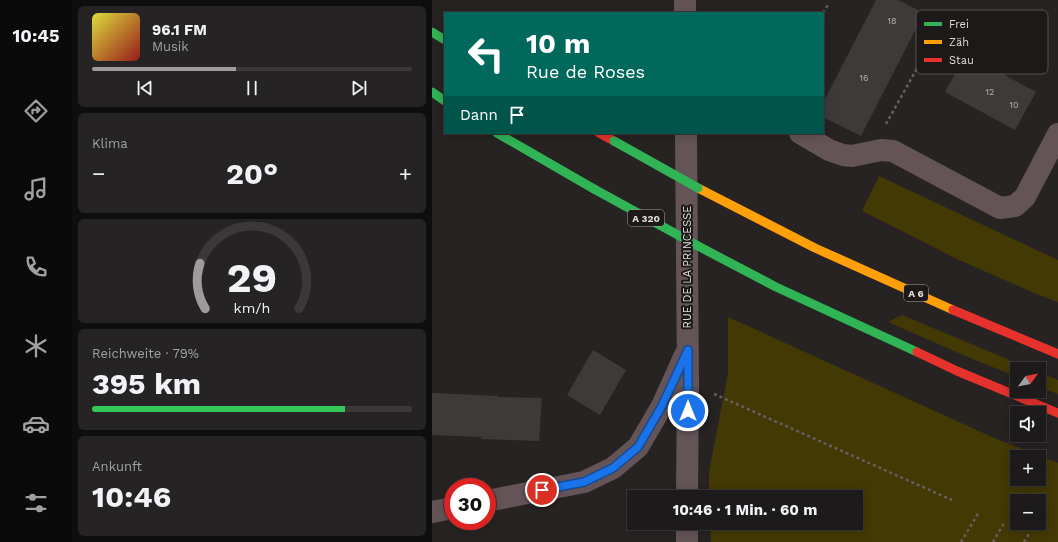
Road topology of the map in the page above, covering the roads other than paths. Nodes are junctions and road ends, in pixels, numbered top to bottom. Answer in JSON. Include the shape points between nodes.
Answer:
{"nodes":[{"id":1,"x":685,"y":0,"type":"edge"},
{"id":2,"x":685,"y":12,"type":"edge"},
{"id":3,"x":432,"y":32,"type":"edge"},
{"id":4,"x":444,"y":39,"type":"edge"},
{"id":5,"x":432,"y":92,"type":"edge"},
{"id":6,"x":444,"y":100,"type":"edge"},
{"id":7,"x":499,"y":134,"type":"edge"},
{"id":8,"x":601,"y":134,"type":"edge"},
{"id":9,"x":686,"y":134,"type":"edge"},
{"id":10,"x":802,"y":134,"type":"edge"},
{"id":11,"x":1058,"y":134,"type":"edge"},
{"id":12,"x":688,"y":350,"type":"junction"},
{"id":13,"x":1058,"y":354,"type":"edge"},
{"id":14,"x":1058,"y":413,"type":"edge"},
{"id":15,"x":687,"y":490,"type":"edge"},
{"id":16,"x":496,"y":499,"type":"edge"},
{"id":17,"x":444,"y":510,"type":"edge"},
{"id":18,"x":432,"y":512,"type":"edge"},
{"id":19,"x":687,"y":530,"type":"edge"},
{"id":20,"x":687,"y":542,"type":"edge"}],
"edges":[{"from":1,"to":2,"type":"street"},
{"from":3,"to":4,"type":"highway"},
{"from":5,"to":6,"type":"highway"},
{"from":7,"to":14,"type":"highway","number":"A 320","bridge":true,"via":[[594,189],[776,287],[957,371]]},
{"from":8,"to":13,"type":"highway","number":"A 6","bridge":true,"via":[[776,229],[978,321]]},
{"from":9,"to":12,"type":"street","name":"RUE DE LA PRINCESSE"},
{"from":10,"to":11,"type":"street","via":[[843,155],[893,151],[1000,208],[1015,206],[1025,197]]},
{"from":12,"to":15,"type":"street","name":"RUE DE LA PRINCESSE"},
{"from":12,"to":16,"type":"street","via":[[662,406],[638,447],[613,468],[584,482]]},
{"from":17,"to":18,"type":"street"},
{"from":19,"to":20,"type":"street"}]}
